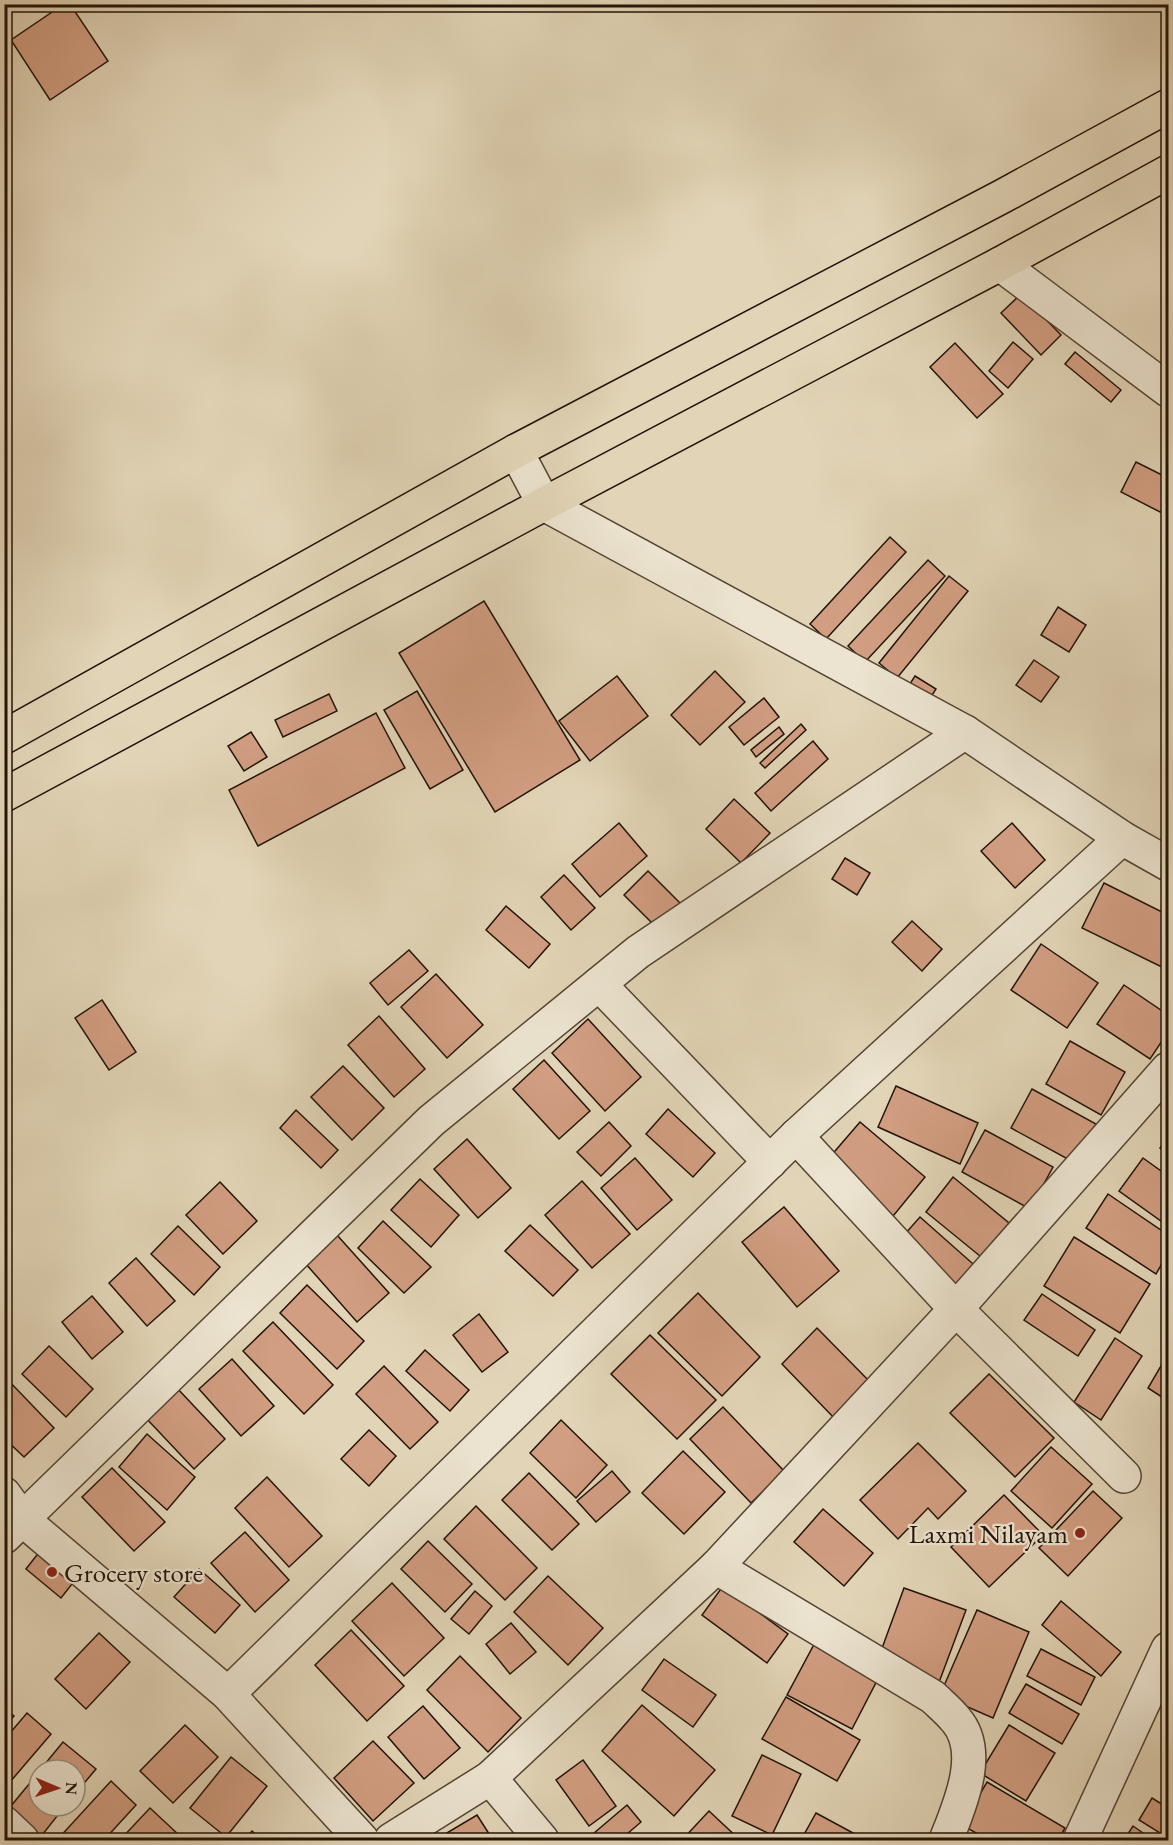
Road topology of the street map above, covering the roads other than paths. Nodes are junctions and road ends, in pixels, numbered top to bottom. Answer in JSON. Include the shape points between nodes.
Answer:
{"nodes":[{"id":1,"x":1168,"y":106,"type":"edge"},
{"id":2,"x":1168,"y":172,"type":"edge"},
{"id":3,"x":1000,"y":264,"type":"junction"},
{"id":4,"x":1168,"y":390,"type":"edge"},
{"id":5,"x":516,"y":451,"type":"junction"},
{"id":6,"x":544,"y":504,"type":"junction"},
{"id":7,"x":965,"y":732,"type":"junction"},
{"id":8,"x":4,"y":737,"type":"edge"},
{"id":9,"x":4,"y":795,"type":"edge"},
{"id":10,"x":1122,"y":838,"type":"junction"},
{"id":11,"x":1168,"y":864,"type":"edge"},
{"id":12,"x":599,"y":984,"type":"junction"},
{"id":13,"x":1168,"y":1069,"type":"edge"},
{"id":14,"x":796,"y":1136,"type":"junction"},
{"id":15,"x":771,"y":1162,"type":"junction"},
{"id":16,"x":956,"y":1309,"type":"junction"},
{"id":17,"x":1124,"y":1476,"type":"dead end"},
{"id":18,"x":10,"y":1517,"type":"edge"},
{"id":19,"x":716,"y":1567,"type":"junction"},
{"id":20,"x":1168,"y":1649,"type":"edge"},
{"id":21,"x":228,"y":1694,"type":"junction"},
{"id":22,"x":490,"y":1778,"type":"junction"},
{"id":23,"x":4,"y":1823,"type":"edge"},
{"id":24,"x":22,"y":1840,"type":"edge"},
{"id":25,"x":362,"y":1840,"type":"edge"},
{"id":26,"x":391,"y":1840,"type":"edge"},
{"id":27,"x":542,"y":1840,"type":"edge"},
{"id":28,"x":946,"y":1840,"type":"edge"},
{"id":29,"x":1080,"y":1840,"type":"edge"}],
"edges":[{"from":1,"to":5,"type":"highway"},
{"from":2,"to":3,"type":"highway"},
{"from":3,"to":4,"type":"street"},
{"from":3,"to":6,"type":"highway"},
{"from":5,"to":6,"type":"street"},
{"from":5,"to":8,"type":"highway"},
{"from":6,"to":7,"type":"street"},
{"from":6,"to":9,"type":"highway"},
{"from":7,"to":10,"type":"street"},
{"from":7,"to":12,"type":"street","via":[[638,952]]},
{"from":10,"to":11,"type":"street"},
{"from":10,"to":14,"type":"street"},
{"from":12,"to":15,"type":"street"},
{"from":12,"to":18,"type":"street","via":[[431,1121]]},
{"from":13,"to":16,"type":"street"},
{"from":14,"to":15,"type":"street"},
{"from":14,"to":16,"type":"street"},
{"from":15,"to":21,"type":"street"},
{"from":16,"to":17,"type":"street"},
{"from":16,"to":19,"type":"street"},
{"from":18,"to":21,"type":"street"},
{"from":19,"to":22,"type":"street"},
{"from":19,"to":28,"type":"street","via":[[933,1697],[957,1721],[966,1738],[968,1770]]},
{"from":20,"to":29,"type":"street"},
{"from":21,"to":25,"type":"street"},
{"from":22,"to":26,"type":"street"},
{"from":22,"to":27,"type":"street"},
{"from":23,"to":24,"type":"street"}]}
